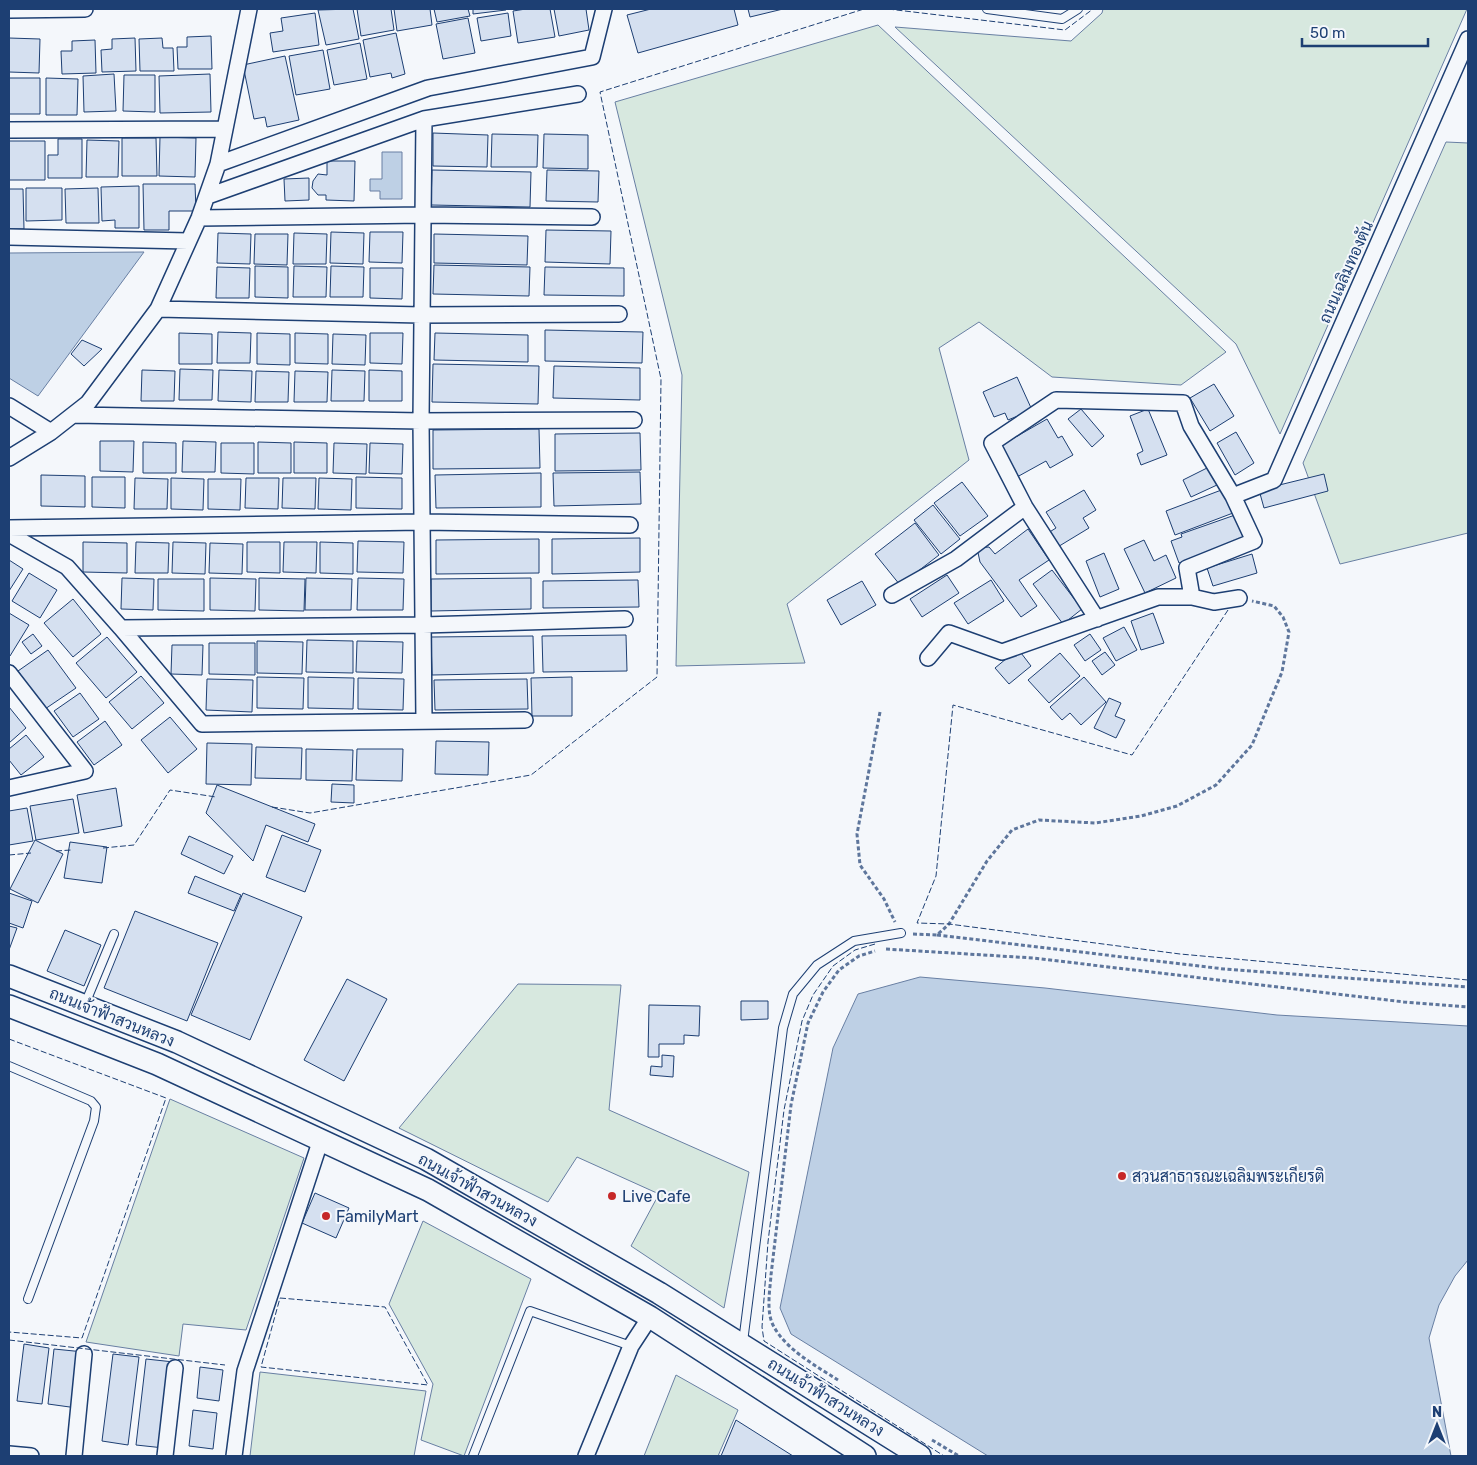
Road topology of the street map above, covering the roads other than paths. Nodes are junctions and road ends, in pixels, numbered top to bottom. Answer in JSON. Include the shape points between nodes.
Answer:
{"nodes":[{"id":1,"x":56,"y":9,"type":"edge"},
{"id":2,"x":85,"y":9,"type":"edge"},
{"id":3,"x":249,"y":9,"type":"edge"},
{"id":4,"x":604,"y":9,"type":"edge"},
{"id":5,"x":987,"y":9,"type":"edge"},
{"id":6,"x":1078,"y":9,"type":"edge"},
{"id":7,"x":9,"y":10,"type":"edge"},
{"id":8,"x":1468,"y":39,"type":"edge"},
{"id":9,"x":578,"y":94,"type":"dead end"},
{"id":10,"x":424,"y":118,"type":"junction"},
{"id":11,"x":9,"y":130,"type":"edge"},
{"id":12,"x":225,"y":130,"type":"junction"},
{"id":13,"x":218,"y":164,"type":"junction"},
{"id":14,"x":208,"y":196,"type":"junction"},
{"id":15,"x":423,"y":215,"type":"junction"},
{"id":16,"x":592,"y":217,"type":"dead end"},
{"id":17,"x":199,"y":218,"type":"junction"},
{"id":18,"x":9,"y":237,"type":"edge"},
{"id":19,"x":188,"y":241,"type":"junction"},
{"id":20,"x":158,"y":309,"type":"junction"},
{"id":21,"x":619,"y":314,"type":"dead end"},
{"id":22,"x":421,"y":315,"type":"junction"},
{"id":23,"x":9,"y":406,"type":"edge"},
{"id":24,"x":75,"y":414,"type":"junction"},
{"id":25,"x":634,"y":420,"type":"dead end"},
{"id":26,"x":421,"y":421,"type":"junction"},
{"id":27,"x":51,"y":432,"type":"junction"},
{"id":28,"x":9,"y":458,"type":"edge"},
{"id":29,"x":1234,"y":496,"type":"junction"},
{"id":30,"x":1025,"y":507,"type":"junction"},
{"id":31,"x":422,"y":522,"type":"junction"},
{"id":32,"x":630,"y":525,"type":"dead end"},
{"id":33,"x":9,"y":528,"type":"edge"},
{"id":34,"x":9,"y":534,"type":"edge"},
{"id":35,"x":892,"y":595,"type":"dead end"},
{"id":36,"x":1192,"y":598,"type":"junction"},
{"id":37,"x":1239,"y":598,"type":"road end"},
{"id":38,"x":625,"y":619,"type":"dead end"},
{"id":39,"x":1098,"y":619,"type":"junction"},
{"id":40,"x":423,"y":626,"type":"junction"},
{"id":41,"x":121,"y":628,"type":"junction"},
{"id":42,"x":928,"y":658,"type":"dead end"},
{"id":43,"x":9,"y":673,"type":"edge"},
{"id":44,"x":424,"y":720,"type":"junction"},
{"id":45,"x":525,"y":720,"type":"dead end"},
{"id":46,"x":9,"y":788,"type":"edge"},
{"id":47,"x":900,"y":933,"type":"road end"},
{"id":48,"x":114,"y":934,"type":"dead end"},
{"id":49,"x":9,"y":976,"type":"edge"},
{"id":50,"x":9,"y":1006,"type":"edge"},
{"id":51,"x":84,"y":1006,"type":"junction"},
{"id":52,"x":9,"y":1066,"type":"edge"},
{"id":53,"x":322,"y":1140,"type":"junction"},
{"id":54,"x":28,"y":1299,"type":"dead end"},
{"id":55,"x":650,"y":1317,"type":"junction"},
{"id":56,"x":743,"y":1344,"type":"junction"},
{"id":57,"x":631,"y":1346,"type":"junction"},
{"id":58,"x":84,"y":1354,"type":"dead end"},
{"id":59,"x":175,"y":1368,"type":"dead end"},
{"id":60,"x":924,"y":1447,"type":"edge"},
{"id":61,"x":9,"y":1454,"type":"edge"},
{"id":62,"x":31,"y":1456,"type":"edge"},
{"id":63,"x":74,"y":1456,"type":"edge"},
{"id":64,"x":165,"y":1456,"type":"edge"},
{"id":65,"x":234,"y":1456,"type":"edge"},
{"id":66,"x":473,"y":1456,"type":"edge"},
{"id":67,"x":586,"y":1456,"type":"edge"},
{"id":68,"x":865,"y":1456,"type":"edge"}],
"edges":[{"from":1,"to":2,"type":"street"},
{"from":1,"to":7,"type":"street"},
{"from":3,"to":12,"type":"street"},
{"from":4,"to":13,"type":"street","via":[[592,57],[428,88]]},
{"from":5,"to":6,"type":"lane","via":[[1062,19]]},
{"from":8,"to":29,"type":"street","name":"ถนนเฉลิมทองตัน","via":[[1274,480]]},
{"from":9,"to":10,"type":"street"},
{"from":10,"to":14,"type":"street"},
{"from":10,"to":15,"type":"street"},
{"from":11,"to":12,"type":"street"},
{"from":12,"to":13,"type":"street"},
{"from":13,"to":14,"type":"street"},
{"from":14,"to":17,"type":"street"},
{"from":15,"to":16,"type":"street"},
{"from":15,"to":17,"type":"street"},
{"from":15,"to":22,"type":"street"},
{"from":17,"to":19,"type":"street"},
{"from":18,"to":19,"type":"street"},
{"from":19,"to":20,"type":"street"},
{"from":20,"to":22,"type":"street"},
{"from":20,"to":24,"type":"street","via":[[88,403]]},
{"from":21,"to":22,"type":"street"},
{"from":22,"to":26,"type":"street"},
{"from":23,"to":27,"type":"street"},
{"from":24,"to":26,"type":"street"},
{"from":24,"to":27,"type":"street"},
{"from":25,"to":26,"type":"street"},
{"from":26,"to":31,"type":"street"},
{"from":27,"to":28,"type":"street"},
{"from":29,"to":30,"type":"street","via":[[1191,426],[1183,403],[1056,400],[992,443]]},
{"from":29,"to":36,"type":"street","via":[[1254,541],[1187,568]]},
{"from":30,"to":35,"type":"street","via":[[956,559]]},
{"from":30,"to":39,"type":"street"},
{"from":31,"to":32,"type":"street"},
{"from":31,"to":33,"type":"street"},
{"from":31,"to":40,"type":"street"},
{"from":34,"to":41,"type":"street","via":[[67,567]]},
{"from":36,"to":37,"type":"street","via":[[1214,602]]},
{"from":36,"to":39,"type":"street","via":[[1158,597]]},
{"from":38,"to":40,"type":"street"},
{"from":39,"to":42,"type":"street","via":[[1002,652],[949,633]]},
{"from":40,"to":41,"type":"street"},
{"from":40,"to":44,"type":"street"},
{"from":41,"to":44,"type":"street","via":[[202,724]]},
{"from":43,"to":46,"type":"street","via":[[85,771]]},
{"from":44,"to":45,"type":"street"},
{"from":47,"to":56,"type":"lane","via":[[854,941],[817,965],[793,994],[783,1028]]},
{"from":48,"to":51,"type":"lane"},
{"from":49,"to":51,"type":"main road","name":"ถนนเจ้าฟ้าสวนหลวง"},
{"from":50,"to":53,"type":"main road","name":"ถนนเจ้าฟ้าสวนหลวง","via":[[157,1064]]},
{"from":51,"to":56,"type":"main road","name":"ถนนเจ้าฟ้าสวนหลวง","via":[[177,1042],[426,1159]]},
{"from":52,"to":54,"type":"lane","via":[[91,1101],[96,1108]]},
{"from":53,"to":55,"type":"main road","name":"ถนนเจ้าฟ้าสวนหลวง","via":[[428,1190]]},
{"from":53,"to":65,"type":"street","via":[[244,1371]]},
{"from":55,"to":57,"type":"street"},
{"from":55,"to":68,"type":"main road","name":"ถนนเจ้าฟ้าสวนหลวง"},
{"from":56,"to":60,"type":"main road","name":"ถนนเจ้าฟ้าสวนหลวง"},
{"from":57,"to":66,"type":"lane","via":[[530,1311]]},
{"from":57,"to":67,"type":"street"},
{"from":58,"to":63,"type":"street"},
{"from":59,"to":64,"type":"street"},
{"from":61,"to":62,"type":"street"}]}
